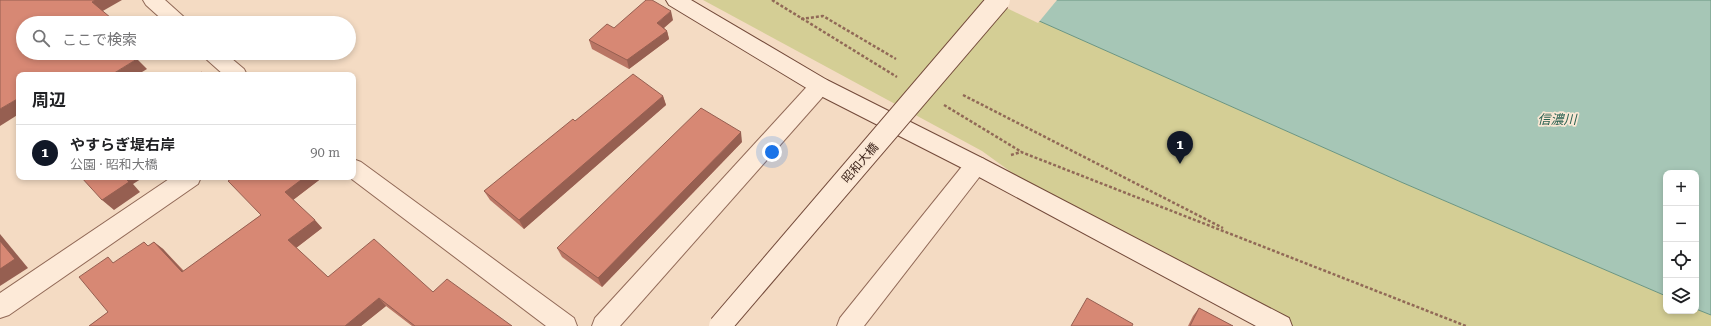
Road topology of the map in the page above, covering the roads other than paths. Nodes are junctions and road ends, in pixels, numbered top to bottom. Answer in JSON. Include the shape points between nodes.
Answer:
{"nodes":[{"id":1,"x":153,"y":0,"type":"edge"},
{"id":2,"x":676,"y":0,"type":"edge"},
{"id":3,"x":999,"y":0,"type":"edge"},
{"id":4,"x":170,"y":16,"type":"edge"},
{"id":5,"x":220,"y":60,"type":"edge"},
{"id":6,"x":234,"y":72,"type":"edge"},
{"id":7,"x":820,"y":86,"type":"junction"},
{"id":8,"x":976,"y":165,"type":"junction"},
{"id":9,"x":356,"y":170,"type":"edge"},
{"id":10,"x":186,"y":180,"type":"edge"},
{"id":11,"x":0,"y":307,"type":"edge"},
{"id":12,"x":565,"y":326,"type":"edge"},
{"id":13,"x":604,"y":326,"type":"edge"},
{"id":14,"x":720,"y":326,"type":"edge"},
{"id":15,"x":848,"y":326,"type":"edge"},
{"id":16,"x":1280,"y":326,"type":"edge"}],
"edges":[{"from":1,"to":4,"type":"street"},
{"from":2,"to":7,"type":"street"},
{"from":3,"to":14,"type":"street","name":"昭和大橋","bridge":true},
{"from":5,"to":6,"type":"street"},
{"from":7,"to":8,"type":"street"},
{"from":7,"to":13,"type":"street"},
{"from":8,"to":15,"type":"street"},
{"from":8,"to":16,"type":"street"},
{"from":9,"to":12,"type":"street"},
{"from":10,"to":11,"type":"street"}]}
